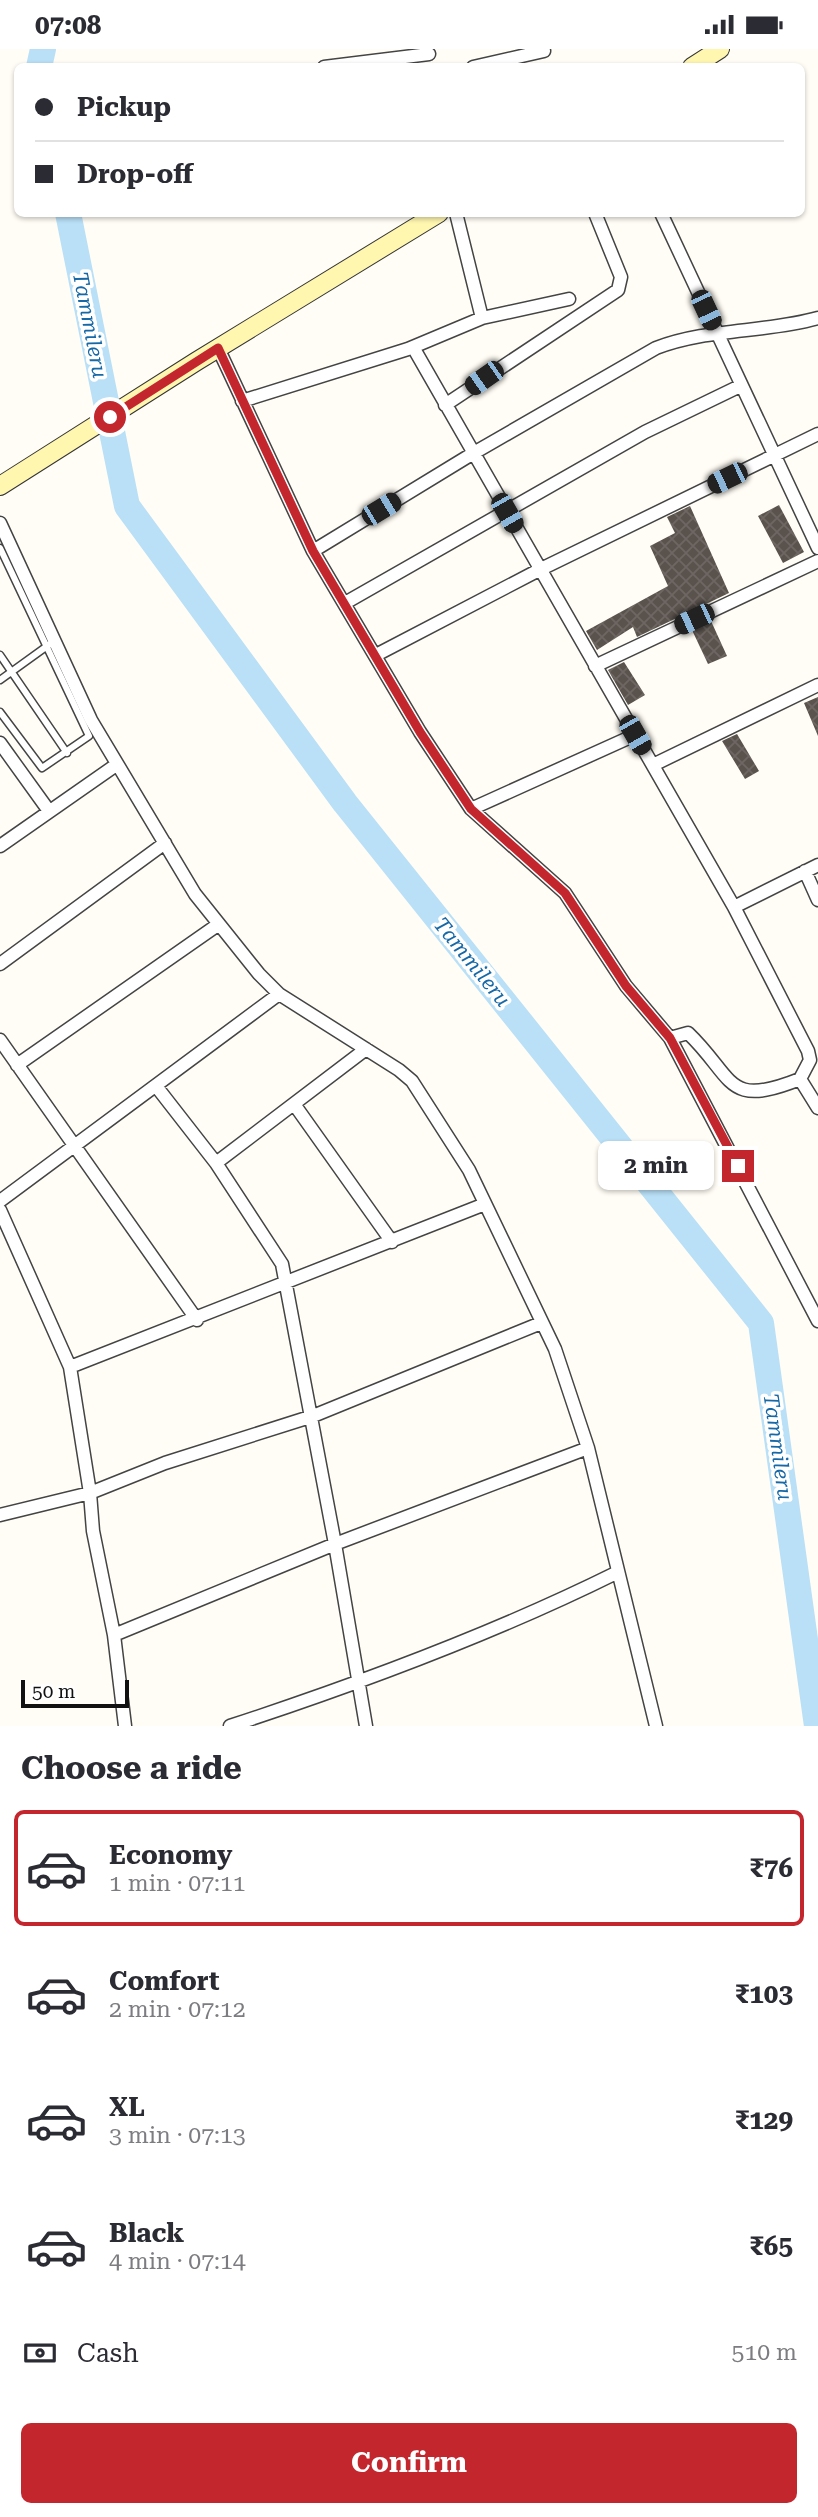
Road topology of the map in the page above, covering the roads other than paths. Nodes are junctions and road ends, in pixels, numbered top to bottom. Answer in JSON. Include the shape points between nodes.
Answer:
{"nodes":[{"id":1,"x":720,"y":49,"type":"edge"},
{"id":2,"x":544,"y":51,"type":"dead end"},
{"id":3,"x":430,"y":57,"type":"edge"},
{"id":4,"x":366,"y":63,"type":"edge"},
{"id":5,"x":491,"y":63,"type":"edge"},
{"id":6,"x":698,"y":63,"type":"edge"},
{"id":7,"x":432,"y":217,"type":"edge"},
{"id":8,"x":457,"y":217,"type":"edge"},
{"id":9,"x":597,"y":217,"type":"edge"},
{"id":10,"x":663,"y":217,"type":"edge"},
{"id":11,"x":569,"y":299,"type":"dead end"},
{"id":12,"x":482,"y":318,"type":"junction"},
{"id":13,"x":818,"y":318,"type":"edge"},
{"id":14,"x":717,"y":334,"type":"junction"},
{"id":15,"x":413,"y":347,"type":"junction"},
{"id":16,"x":218,"y":348,"type":"junction"},
{"id":17,"x":740,"y":386,"type":"junction"},
{"id":18,"x":242,"y":401,"type":"junction"},
{"id":19,"x":444,"y":405,"type":"junction"},
{"id":20,"x":818,"y":434,"type":"edge"},
{"id":21,"x":472,"y":454,"type":"junction"},
{"id":22,"x":775,"y":455,"type":"junction"},
{"id":23,"x":0,"y":486,"type":"edge"},
{"id":24,"x":507,"y":513,"type":"junction"},
{"id":25,"x":0,"y":523,"type":"edge"},
{"id":26,"x":0,"y":548,"type":"edge"},
{"id":27,"x":818,"y":548,"type":"edge"},
{"id":28,"x":313,"y":551,"type":"junction"},
{"id":29,"x":818,"y":561,"type":"edge"},
{"id":30,"x":539,"y":570,"type":"junction"},
{"id":31,"x":345,"y":603,"type":"junction"},
{"id":32,"x":50,"y":643,"type":"junction"},
{"id":33,"x":0,"y":655,"type":"edge"},
{"id":34,"x":376,"y":655,"type":"junction"},
{"id":35,"x":595,"y":666,"type":"junction"},
{"id":36,"x":11,"y":671,"type":"junction"},
{"id":37,"x":0,"y":680,"type":"edge"},
{"id":38,"x":818,"y":685,"type":"edge"},
{"id":39,"x":0,"y":712,"type":"edge"},
{"id":40,"x":635,"y":735,"type":"junction"},
{"id":41,"x":0,"y":743,"type":"edge"},
{"id":42,"x":67,"y":753,"type":"junction"},
{"id":43,"x":116,"y":765,"type":"junction"},
{"id":44,"x":653,"y":765,"type":"junction"},
{"id":45,"x":471,"y":809,"type":"junction"},
{"id":46,"x":49,"y":811,"type":"junction"},
{"id":47,"x":165,"y":843,"type":"junction"},
{"id":48,"x":0,"y":846,"type":"edge"},
{"id":49,"x":818,"y":865,"type":"edge"},
{"id":50,"x":805,"y":871,"type":"junction"},
{"id":51,"x":818,"y":900,"type":"edge"},
{"id":52,"x":734,"y":907,"type":"junction"},
{"id":53,"x":219,"y":924,"type":"junction"},
{"id":54,"x":0,"y":964,"type":"edge"},
{"id":55,"x":279,"y":994,"type":"junction"},
{"id":56,"x":670,"y":1038,"type":"junction"},
{"id":57,"x":0,"y":1040,"type":"edge"},
{"id":58,"x":366,"y":1049,"type":"junction"},
{"id":59,"x":18,"y":1065,"type":"junction"},
{"id":60,"x":800,"y":1079,"type":"junction"},
{"id":61,"x":156,"y":1086,"type":"junction"},
{"id":62,"x":294,"y":1104,"type":"junction"},
{"id":63,"x":818,"y":1108,"type":"edge"},
{"id":64,"x":75,"y":1146,"type":"junction"},
{"id":65,"x":216,"y":1163,"type":"junction"},
{"id":66,"x":0,"y":1201,"type":"edge"},
{"id":67,"x":485,"y":1204,"type":"junction"},
{"id":68,"x":0,"y":1210,"type":"edge"},
{"id":69,"x":392,"y":1242,"type":"junction"},
{"id":70,"x":288,"y":1283,"type":"junction"},
{"id":71,"x":817,"y":1317,"type":"edge"},
{"id":72,"x":197,"y":1320,"type":"junction"},
{"id":73,"x":541,"y":1323,"type":"junction"},
{"id":74,"x":70,"y":1367,"type":"junction"},
{"id":75,"x":313,"y":1416,"type":"junction"},
{"id":76,"x":588,"y":1448,"type":"junction"},
{"id":77,"x":90,"y":1493,"type":"junction"},
{"id":78,"x":0,"y":1515,"type":"edge"},
{"id":79,"x":335,"y":1544,"type":"junction"},
{"id":80,"x":616,"y":1573,"type":"junction"},
{"id":81,"x":114,"y":1635,"type":"junction"},
{"id":82,"x":356,"y":1682,"type":"junction"},
{"id":83,"x":252,"y":1723,"type":"edge"},
{"id":84,"x":125,"y":1726,"type":"edge"},
{"id":85,"x":230,"y":1726,"type":"edge"},
{"id":86,"x":366,"y":1726,"type":"edge"},
{"id":87,"x":656,"y":1726,"type":"edge"}],
"edges":[{"from":1,"to":6,"type":"main road"},
{"from":2,"to":5,"type":"street"},
{"from":3,"to":4,"type":"street"},
{"from":7,"to":16,"type":"main road"},
{"from":8,"to":12,"type":"street"},
{"from":9,"to":19,"type":"street","via":[[621,277],[618,290]]},
{"from":10,"to":14,"type":"street"},
{"from":11,"to":12,"type":"street"},
{"from":12,"to":15,"type":"street"},
{"from":13,"to":14,"type":"street"},
{"from":14,"to":17,"type":"street"},
{"from":14,"to":21,"type":"street","via":[[682,338],[656,348]]},
{"from":15,"to":18,"type":"street"},
{"from":15,"to":19,"type":"street"},
{"from":16,"to":18,"type":"street"},
{"from":16,"to":23,"type":"main road"},
{"from":17,"to":22,"type":"street"},
{"from":17,"to":24,"type":"street","via":[[645,432]]},
{"from":18,"to":28,"type":"street"},
{"from":19,"to":21,"type":"street"},
{"from":20,"to":22,"type":"street"},
{"from":21,"to":24,"type":"street"},
{"from":21,"to":28,"type":"street"},
{"from":22,"to":27,"type":"street"},
{"from":22,"to":30,"type":"street"},
{"from":24,"to":30,"type":"street"},
{"from":24,"to":31,"type":"street"},
{"from":25,"to":32,"type":"street"},
{"from":26,"to":32,"type":"lane"},
{"from":28,"to":31,"type":"street"},
{"from":29,"to":35,"type":"street"},
{"from":30,"to":34,"type":"street"},
{"from":30,"to":35,"type":"street"},
{"from":31,"to":34,"type":"street"},
{"from":32,"to":36,"type":"lane"},
{"from":32,"to":42,"type":"lane","via":[[89,730],[87,739]]},
{"from":32,"to":43,"type":"street"},
{"from":33,"to":36,"type":"lane"},
{"from":34,"to":45,"type":"street"},
{"from":35,"to":40,"type":"street"},
{"from":36,"to":37,"type":"lane"},
{"from":36,"to":42,"type":"lane"},
{"from":38,"to":44,"type":"street"},
{"from":39,"to":42,"type":"lane","via":[[39,767]]},
{"from":40,"to":44,"type":"street"},
{"from":40,"to":45,"type":"street"},
{"from":41,"to":46,"type":"street"},
{"from":43,"to":46,"type":"street"},
{"from":43,"to":47,"type":"street"},
{"from":44,"to":52,"type":"street"},
{"from":45,"to":56,"type":"street","via":[[565,893],[626,986]]},
{"from":46,"to":48,"type":"street"},
{"from":47,"to":53,"type":"street"},
{"from":47,"to":54,"type":"street"},
{"from":49,"to":50,"type":"street"},
{"from":50,"to":51,"type":"street"},
{"from":50,"to":52,"type":"street"},
{"from":52,"to":60,"type":"street","via":[[808,1051],[810,1060]]},
{"from":53,"to":55,"type":"street"},
{"from":53,"to":59,"type":"street"},
{"from":55,"to":58,"type":"street"},
{"from":55,"to":61,"type":"street"},
{"from":56,"to":60,"type":"street","via":[[688,1033],[728,1082],[742,1089],[766,1093]]},
{"from":56,"to":71,"type":"street"},
{"from":57,"to":59,"type":"street"},
{"from":58,"to":62,"type":"street"},
{"from":58,"to":67,"type":"street","via":[[412,1081],[469,1170]]},
{"from":59,"to":64,"type":"street"},
{"from":60,"to":63,"type":"street"},
{"from":61,"to":64,"type":"street"},
{"from":61,"to":65,"type":"street"},
{"from":62,"to":65,"type":"street"},
{"from":62,"to":69,"type":"street"},
{"from":64,"to":66,"type":"street"},
{"from":64,"to":72,"type":"street"},
{"from":65,"to":70,"type":"street","via":[[282,1264]]},
{"from":67,"to":69,"type":"street"},
{"from":67,"to":73,"type":"street"},
{"from":68,"to":74,"type":"street"},
{"from":69,"to":70,"type":"street"},
{"from":70,"to":72,"type":"street"},
{"from":70,"to":75,"type":"street"},
{"from":72,"to":74,"type":"street"},
{"from":73,"to":75,"type":"street"},
{"from":73,"to":76,"type":"street","via":[[555,1349]]},
{"from":74,"to":77,"type":"street"},
{"from":75,"to":77,"type":"street","via":[[165,1463]]},
{"from":75,"to":79,"type":"street"},
{"from":76,"to":79,"type":"street"},
{"from":76,"to":80,"type":"street"},
{"from":77,"to":78,"type":"street"},
{"from":77,"to":81,"type":"street"},
{"from":79,"to":81,"type":"street"},
{"from":79,"to":82,"type":"street"},
{"from":80,"to":82,"type":"street","via":[[562,1600]]},
{"from":80,"to":87,"type":"street"},
{"from":81,"to":84,"type":"street"},
{"from":82,"to":83,"type":"street"},
{"from":82,"to":86,"type":"street"},
{"from":83,"to":85,"type":"street"}]}
